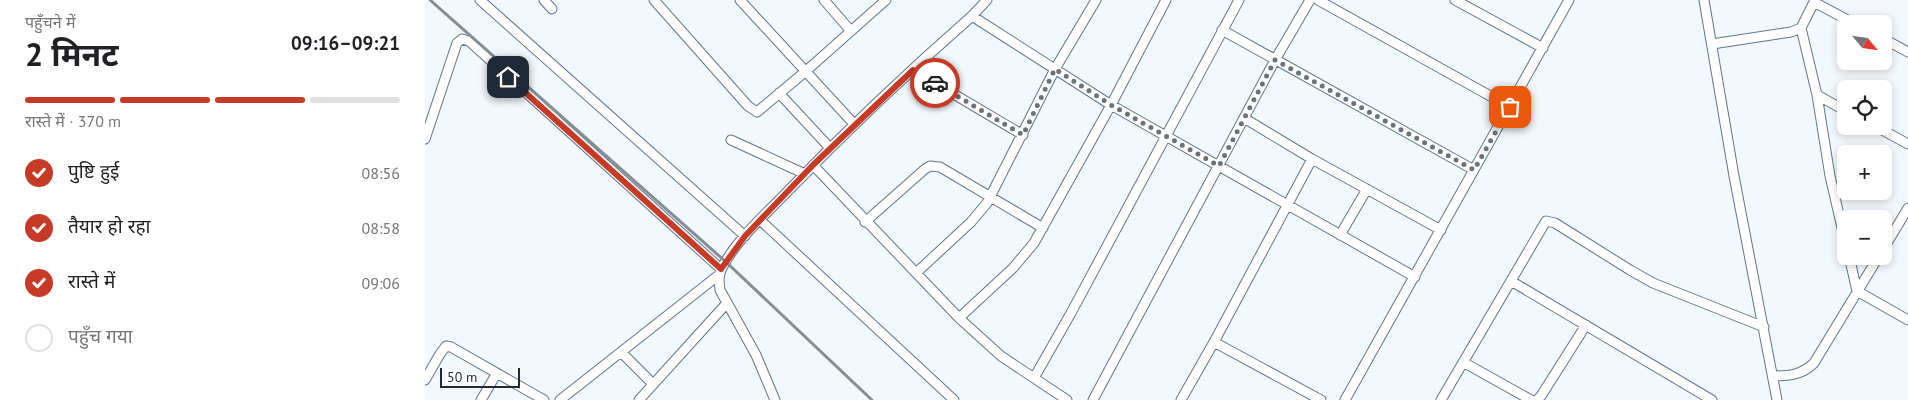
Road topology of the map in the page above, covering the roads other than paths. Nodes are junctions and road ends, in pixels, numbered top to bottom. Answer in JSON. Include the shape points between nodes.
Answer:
{"nodes":[{"id":1,"x":479,"y":0,"type":"edge"},
{"id":2,"x":544,"y":0,"type":"edge"},
{"id":3,"x":654,"y":0,"type":"edge"},
{"id":4,"x":740,"y":0,"type":"edge"},
{"id":5,"x":824,"y":0,"type":"edge"},
{"id":6,"x":885,"y":0,"type":"edge"},
{"id":7,"x":1097,"y":0,"type":"edge"},
{"id":8,"x":1166,"y":0,"type":"edge"},
{"id":9,"x":1239,"y":0,"type":"edge"},
{"id":10,"x":1310,"y":0,"type":"edge"},
{"id":11,"x":1318,"y":0,"type":"edge"},
{"id":12,"x":1455,"y":0,"type":"edge"},
{"id":13,"x":1569,"y":0,"type":"edge"},
{"id":14,"x":1704,"y":0,"type":"edge"},
{"id":15,"x":1814,"y":1,"type":"edge"},
{"id":16,"x":982,"y":2,"type":"edge"},
{"id":17,"x":552,"y":9,"type":"dead end"},
{"id":18,"x":1839,"y":15,"type":"edge"},
{"id":19,"x":972,"y":16,"type":"junction"},
{"id":20,"x":1801,"y":28,"type":"junction"},
{"id":21,"x":850,"y":30,"type":"junction"},
{"id":22,"x":1222,"y":30,"type":"junction"},
{"id":23,"x":1712,"y":44,"type":"junction"},
{"id":24,"x":1893,"y":44,"type":"edge"},
{"id":25,"x":1543,"y":48,"type":"junction"},
{"id":26,"x":1908,"y":52,"type":"edge"},
{"id":27,"x":1275,"y":60,"type":"junction"},
{"id":28,"x":1055,"y":69,"type":"junction"},
{"id":29,"x":913,"y":70,"type":"junction"},
{"id":30,"x":805,"y":71,"type":"junction"},
{"id":31,"x":779,"y":93,"type":"junction"},
{"id":32,"x":1817,"y":95,"type":"junction"},
{"id":33,"x":1111,"y":105,"type":"junction"},
{"id":34,"x":1837,"y":106,"type":"edge"},
{"id":35,"x":1510,"y":107,"type":"junction"},
{"id":36,"x":1244,"y":118,"type":"junction"},
{"id":37,"x":854,"y":124,"type":"junction"},
{"id":38,"x":1023,"y":135,"type":"junction"},
{"id":39,"x":1892,"y":135,"type":"edge"},
{"id":40,"x":1165,"y":136,"type":"junction"},
{"id":41,"x":425,"y":139,"type":"edge"},
{"id":42,"x":731,"y":140,"type":"dead end"},
{"id":43,"x":1908,"y":144,"type":"edge"},
{"id":44,"x":830,"y":148,"type":"junction"},
{"id":45,"x":1312,"y":158,"type":"junction"},
{"id":46,"x":813,"y":165,"type":"junction"},
{"id":47,"x":1219,"y":166,"type":"junction"},
{"id":48,"x":1474,"y":170,"type":"junction"},
{"id":49,"x":805,"y":174,"type":"junction"},
{"id":50,"x":1367,"y":189,"type":"junction"},
{"id":51,"x":991,"y":196,"type":"junction"},
{"id":52,"x":1286,"y":205,"type":"junction"},
{"id":53,"x":1908,"y":208,"type":"edge"},
{"id":54,"x":1838,"y":210,"type":"edge"},
{"id":55,"x":761,"y":220,"type":"junction"},
{"id":56,"x":865,"y":222,"type":"junction"},
{"id":57,"x":1043,"y":228,"type":"junction"},
{"id":58,"x":1441,"y":230,"type":"junction"},
{"id":59,"x":1340,"y":235,"type":"junction"},
{"id":60,"x":1892,"y":235,"type":"edge"},
{"id":61,"x":745,"y":236,"type":"junction"},
{"id":62,"x":1851,"y":265,"type":"edge"},
{"id":63,"x":1873,"y":265,"type":"edge"},
{"id":64,"x":721,"y":271,"type":"junction"},
{"id":65,"x":916,"y":273,"type":"junction"},
{"id":66,"x":1415,"y":277,"type":"junction"},
{"id":67,"x":1511,"y":281,"type":"junction"},
{"id":68,"x":1857,"y":291,"type":"junction"},
{"id":69,"x":727,"y":303,"type":"junction"},
{"id":70,"x":959,"y":318,"type":"junction"},
{"id":71,"x":1908,"y":320,"type":"edge"},
{"id":72,"x":1586,"y":325,"type":"junction"},
{"id":73,"x":1764,"y":327,"type":"junction"},
{"id":74,"x":1214,"y":342,"type":"junction"},
{"id":75,"x":621,"y":352,"type":"junction"},
{"id":76,"x":1463,"y":362,"type":"junction"},
{"id":77,"x":497,"y":373,"type":"junction"},
{"id":78,"x":1773,"y":376,"type":"junction"},
{"id":79,"x":1034,"y":378,"type":"junction"},
{"id":80,"x":425,"y":380,"type":"edge"},
{"id":81,"x":653,"y":384,"type":"junction"},
{"id":82,"x":481,"y":400,"type":"edge"},
{"id":83,"x":544,"y":400,"type":"edge"},
{"id":84,"x":560,"y":400,"type":"edge"},
{"id":85,"x":639,"y":400,"type":"edge"},
{"id":86,"x":775,"y":400,"type":"edge"},
{"id":87,"x":954,"y":400,"type":"edge"},
{"id":88,"x":1067,"y":400,"type":"edge"},
{"id":89,"x":1093,"y":400,"type":"edge"},
{"id":90,"x":1181,"y":400,"type":"edge"},
{"id":91,"x":1321,"y":400,"type":"edge"},
{"id":92,"x":1345,"y":400,"type":"edge"},
{"id":93,"x":1441,"y":400,"type":"edge"},
{"id":94,"x":1531,"y":400,"type":"edge"},
{"id":95,"x":1537,"y":400,"type":"edge"},
{"id":96,"x":1712,"y":400,"type":"edge"},
{"id":97,"x":1777,"y":400,"type":"edge"}],
"edges":[{"from":1,"to":61,"type":"street"},
{"from":2,"to":17,"type":"street"},
{"from":3,"to":31,"type":"street","via":[[752,110],[757,112]]},
{"from":4,"to":30,"type":"street"},
{"from":5,"to":21,"type":"street"},
{"from":6,"to":21,"type":"street"},
{"from":7,"to":28,"type":"street"},
{"from":8,"to":33,"type":"street"},
{"from":9,"to":22,"type":"street"},
{"from":10,"to":27,"type":"street"},
{"from":11,"to":35,"type":"street"},
{"from":12,"to":25,"type":"street"},
{"from":13,"to":25,"type":"street"},
{"from":14,"to":23,"type":"street"},
{"from":15,"to":18,"type":"street"},
{"from":15,"to":20,"type":"street"},
{"from":16,"to":19,"type":"street"},
{"from":19,"to":28,"type":"street"},
{"from":19,"to":29,"type":"street"},
{"from":20,"to":23,"type":"street"},
{"from":20,"to":32,"type":"street"},
{"from":21,"to":30,"type":"street"},
{"from":22,"to":27,"type":"street"},
{"from":22,"to":40,"type":"street"},
{"from":23,"to":73,"type":"street"},
{"from":24,"to":26,"type":"street"},
{"from":25,"to":35,"type":"street"},
{"from":27,"to":36,"type":"street"},
{"from":27,"to":48,"type":"street"},
{"from":28,"to":33,"type":"street"},
{"from":28,"to":38,"type":"street"},
{"from":29,"to":37,"type":"street"},
{"from":29,"to":38,"type":"street"},
{"from":30,"to":31,"type":"street"},
{"from":30,"to":37,"type":"street"},
{"from":31,"to":44,"type":"street"},
{"from":32,"to":34,"type":"street"},
{"from":32,"to":54,"type":"street"},
{"from":33,"to":40,"type":"street"},
{"from":33,"to":57,"type":"street"},
{"from":35,"to":48,"type":"street"},
{"from":36,"to":45,"type":"street"},
{"from":36,"to":47,"type":"street"},
{"from":37,"to":44,"type":"street"},
{"from":38,"to":51,"type":"street"},
{"from":39,"to":43,"type":"street"},
{"from":40,"to":47,"type":"street"},
{"from":40,"to":79,"type":"street"},
{"from":41,"to":64,"type":"street","via":[[457,43],[462,39],[469,41]]},
{"from":42,"to":49,"type":"street"},
{"from":44,"to":46,"type":"street"},
{"from":45,"to":50,"type":"street"},
{"from":45,"to":52,"type":"street"},
{"from":46,"to":49,"type":"street"},
{"from":46,"to":56,"type":"street"},
{"from":47,"to":52,"type":"street"},
{"from":47,"to":89,"type":"street"},
{"from":48,"to":58,"type":"street"},
{"from":49,"to":55,"type":"street"},
{"from":50,"to":58,"type":"street"},
{"from":50,"to":59,"type":"street"},
{"from":51,"to":56,"type":"street","via":[[940,167],[930,166]]},
{"from":51,"to":57,"type":"street"},
{"from":51,"to":65,"type":"street","via":[[980,213]]},
{"from":52,"to":59,"type":"street"},
{"from":52,"to":74,"type":"street"},
{"from":53,"to":60,"type":"street"},
{"from":55,"to":61,"type":"street"},
{"from":55,"to":87,"type":"street"},
{"from":56,"to":65,"type":"street"},
{"from":57,"to":70,"type":"street","via":[[1021,259]]},
{"from":58,"to":66,"type":"street"},
{"from":59,"to":66,"type":"street"},
{"from":61,"to":64,"type":"street"},
{"from":62,"to":68,"type":"street"},
{"from":63,"to":68,"type":"street"},
{"from":64,"to":69,"type":"street","via":[[718,281]]},
{"from":64,"to":75,"type":"street"},
{"from":65,"to":70,"type":"street"},
{"from":66,"to":92,"type":"street"},
{"from":67,"to":72,"type":"street"},
{"from":67,"to":73,"type":"street","via":[[1542,226],[1551,221],[1653,283]]},
{"from":67,"to":76,"type":"street"},
{"from":68,"to":71,"type":"street"},
{"from":68,"to":78,"type":"street","via":[[1814,363],[1792,376]]},
{"from":69,"to":81,"type":"street"},
{"from":69,"to":86,"type":"street","via":[[756,355]]},
{"from":70,"to":79,"type":"street","via":[[1001,356]]},
{"from":72,"to":95,"type":"street"},
{"from":72,"to":96,"type":"street"},
{"from":73,"to":78,"type":"street"},
{"from":74,"to":90,"type":"street"},
{"from":74,"to":91,"type":"street"},
{"from":75,"to":81,"type":"street"},
{"from":75,"to":84,"type":"street"},
{"from":76,"to":93,"type":"street"},
{"from":76,"to":94,"type":"street"},
{"from":77,"to":80,"type":"street","via":[[446,346]]},
{"from":77,"to":82,"type":"street"},
{"from":77,"to":83,"type":"street"},
{"from":78,"to":97,"type":"street"},
{"from":79,"to":88,"type":"street"},
{"from":81,"to":85,"type":"street"}]}
